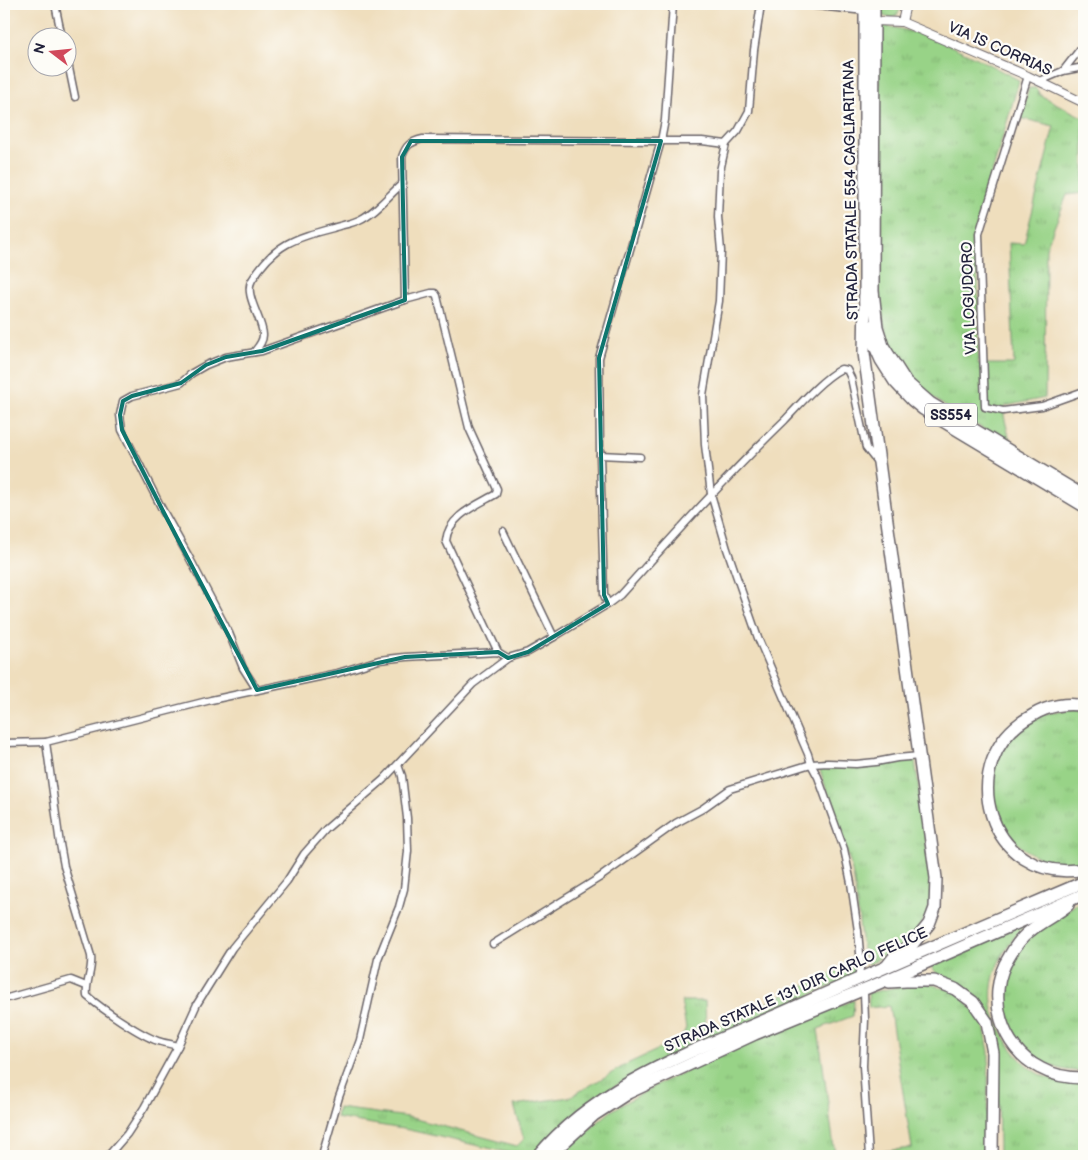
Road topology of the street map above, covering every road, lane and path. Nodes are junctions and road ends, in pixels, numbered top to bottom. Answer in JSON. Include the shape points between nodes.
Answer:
{"nodes":[{"id":1,"x":55,"y":4,"type":"edge"},
{"id":2,"x":673,"y":4,"type":"edge"},
{"id":3,"x":761,"y":4,"type":"edge"},
{"id":4,"x":799,"y":4,"type":"edge"},
{"id":5,"x":906,"y":4,"type":"edge"},
{"id":6,"x":868,"y":6,"type":"edge"},
{"id":7,"x":874,"y":21,"type":"junction"},
{"id":8,"x":902,"y":22,"type":"junction"},
{"id":9,"x":60,"y":28,"type":"edge"},
{"id":10,"x":1084,"y":44,"type":"edge"},
{"id":11,"x":1084,"y":67,"type":"edge"},
{"id":12,"x":1063,"y":71,"type":"junction"},
{"id":13,"x":1028,"y":76,"type":"junction"},
{"id":14,"x":71,"y":78,"type":"edge"},
{"id":15,"x":1040,"y":82,"type":"junction"},
{"id":16,"x":75,"y":97,"type":"dead end"},
{"id":17,"x":1084,"y":103,"type":"edge"},
{"id":18,"x":661,"y":142,"type":"junction"},
{"id":19,"x":726,"y":144,"type":"junction"},
{"id":20,"x":403,"y":183,"type":"junction"},
{"id":21,"x":865,"y":296,"type":"junction"},
{"id":22,"x":406,"y":300,"type":"junction"},
{"id":23,"x":254,"y":352,"type":"junction"},
{"id":24,"x":1084,"y":391,"type":"edge"},
{"id":25,"x":600,"y":455,"type":"junction"},
{"id":26,"x":640,"y":457,"type":"dead end"},
{"id":27,"x":881,"y":467,"type":"junction"},
{"id":28,"x":711,"y":494,"type":"junction"},
{"id":29,"x":1084,"y":496,"type":"edge"},
{"id":30,"x":1084,"y":506,"type":"edge"},
{"id":31,"x":503,"y":531,"type":"dead end"},
{"id":32,"x":608,"y":604,"type":"junction"},
{"id":33,"x":554,"y":637,"type":"junction"},
{"id":34,"x":498,"y":652,"type":"junction"},
{"id":35,"x":508,"y":658,"type":"junction"},
{"id":36,"x":257,"y":690,"type":"junction"},
{"id":37,"x":1084,"y":706,"type":"edge"},
{"id":38,"x":46,"y":742,"type":"junction"},
{"id":39,"x":4,"y":743,"type":"edge"},
{"id":40,"x":920,"y":756,"type":"junction"},
{"id":41,"x":811,"y":764,"type":"junction"},
{"id":42,"x":398,"y":766,"type":"junction"},
{"id":43,"x":1084,"y":869,"type":"edge"},
{"id":44,"x":1084,"y":882,"type":"edge"},
{"id":45,"x":1083,"y":894,"type":"edge"},
{"id":46,"x":493,"y":944,"type":"dead end"},
{"id":47,"x":887,"y":966,"type":"junction"},
{"id":48,"x":859,"y":973,"type":"dead end"},
{"id":49,"x":877,"y":984,"type":"junction"},
{"id":50,"x":86,"y":986,"type":"junction"},
{"id":51,"x":864,"y":993,"type":"dead end"},
{"id":52,"x":4,"y":999,"type":"edge"},
{"id":53,"x":178,"y":1046,"type":"junction"},
{"id":54,"x":1084,"y":1078,"type":"edge"},
{"id":55,"x":108,"y":1156,"type":"edge"},
{"id":56,"x":322,"y":1156,"type":"edge"},
{"id":57,"x":538,"y":1156,"type":"edge"},
{"id":58,"x":549,"y":1156,"type":"edge"},
{"id":59,"x":869,"y":1156,"type":"edge"},
{"id":60,"x":992,"y":1156,"type":"edge"}],
"edges":[{"from":1,"to":9,"type":"street"},
{"from":2,"to":18,"type":"street"},
{"from":3,"to":19,"type":"street","via":[[749,111]]},
{"from":4,"to":6,"type":"street"},
{"from":5,"to":8,"type":"street"},
{"from":6,"to":7,"type":"highway","name":"STRADA STATALE 554 CAGLIARITANA","number":"SS554"},
{"from":6,"to":21,"type":"highway","name":"STRADA STATALE 554 CAGLIARITANA","number":"SS554"},
{"from":7,"to":8,"type":"street","name":"VIA IS CORRIAS"},
{"from":7,"to":29,"type":"highway","name":"STRADA STATALE 554 CAGLIARITANA","number":"SS554","via":[[873,291],[877,327],[883,346],[906,382],[930,403]]},
{"from":8,"to":13,"type":"street","name":"VIA IS CORRIAS"},
{"from":10,"to":12,"type":"street"},
{"from":11,"to":12,"type":"street"},
{"from":12,"to":15,"type":"street"},
{"from":13,"to":15,"type":"street","name":"VIA IS CORRIAS"},
{"from":13,"to":24,"type":"street","name":"VIA LOGUDORO","via":[[980,234],[985,406],[1003,410],[1042,406]]},
{"from":14,"to":16,"type":"street"},
{"from":15,"to":17,"type":"street","name":"VIA IS CORRIAS"},
{"from":18,"to":19,"type":"street"},
{"from":18,"to":20,"type":"street","via":[[423,139],[411,141],[406,147],[402,158]]},
{"from":18,"to":25,"type":"street","via":[[599,358]]},
{"from":19,"to":28,"type":"street","via":[[720,172],[719,301],[703,395]]},
{"from":20,"to":22,"type":"street"},
{"from":20,"to":23,"type":"street","via":[[359,220],[295,240],[270,256],[250,282],[263,334],[261,344]]},
{"from":21,"to":27,"type":"highway","via":[[864,353]]},
{"from":21,"to":30,"type":"highway","name":"STRADA STATALE 554 CAGLIARITANA","number":"SS554","via":[[869,333],[881,360],[900,389],[923,409]]},
{"from":22,"to":23,"type":"street"},
{"from":22,"to":34,"type":"street","via":[[436,293],[469,428],[496,489],[496,494],[461,514],[449,529],[446,541]]},
{"from":23,"to":36,"type":"street","via":[[226,357],[192,373],[181,383],[132,396],[123,401],[120,415],[122,430]]},
{"from":25,"to":26,"type":"street"},
{"from":25,"to":32,"type":"street","via":[[604,595]]},
{"from":27,"to":28,"type":"street","via":[[866,448],[851,378],[847,370],[841,368]]},
{"from":27,"to":40,"type":"highway"},
{"from":28,"to":32,"type":"street","via":[[620,595]]},
{"from":28,"to":41,"type":"street","via":[[758,638]]},
{"from":31,"to":33,"type":"street"},
{"from":32,"to":33,"type":"street"},
{"from":33,"to":35,"type":"street","via":[[528,652]]},
{"from":34,"to":35,"type":"street"},
{"from":34,"to":36,"type":"street","via":[[379,660],[338,673]]},
{"from":35,"to":42,"type":"street","via":[[473,684]]},
{"from":36,"to":38,"type":"street"},
{"from":37,"to":43,"type":"highway","via":[[1046,707],[1002,739],[990,766],[987,799],[1001,837],[1017,854],[1039,867],[1069,872]]},
{"from":38,"to":39,"type":"street"},
{"from":38,"to":50,"type":"street","via":[[64,866],[91,956]]},
{"from":40,"to":41,"type":"street","via":[[856,764]]},
{"from":40,"to":47,"type":"highway","via":[[936,878],[935,908],[922,934],[911,946],[898,952]]},
{"from":41,"to":46,"type":"street","via":[[730,789],[592,883]]},
{"from":41,"to":48,"type":"street","via":[[844,849],[858,931]]},
{"from":42,"to":53,"type":"street","via":[[326,828],[304,854],[287,881],[232,948],[197,1004]]},
{"from":42,"to":56,"type":"street","via":[[407,818],[404,889],[378,959],[360,1040]]},
{"from":44,"to":47,"type":"highway","name":"STRADA STATALE 131 DIR CARLO FELICE"},
{"from":45,"to":49,"type":"highway","name":"STRADA STATALE 131 DIR CARLO FELICE"},
{"from":45,"to":54,"type":"highway","via":[[1029,931],[1015,947],[1000,976],[998,1003],[1005,1032],[1027,1060],[1053,1074]]},
{"from":47,"to":57,"type":"highway","name":"STRADA STATALE 131 DIR CARLO FELICE","via":[[618,1088],[579,1117]]},
{"from":49,"to":58,"type":"highway","name":"STRADA STATALE 131 DIR CARLO FELICE","via":[[755,1034],[628,1093],[594,1115]]},
{"from":49,"to":60,"type":"highway","via":[[934,981],[956,989],[973,1002],[987,1022],[993,1053]]},
{"from":50,"to":52,"type":"street","via":[[71,980]]},
{"from":50,"to":53,"type":"street","via":[[87,996],[148,1037]]},
{"from":51,"to":59,"type":"street","via":[[863,1066]]},
{"from":53,"to":55,"type":"street","via":[[144,1108]]}]}
